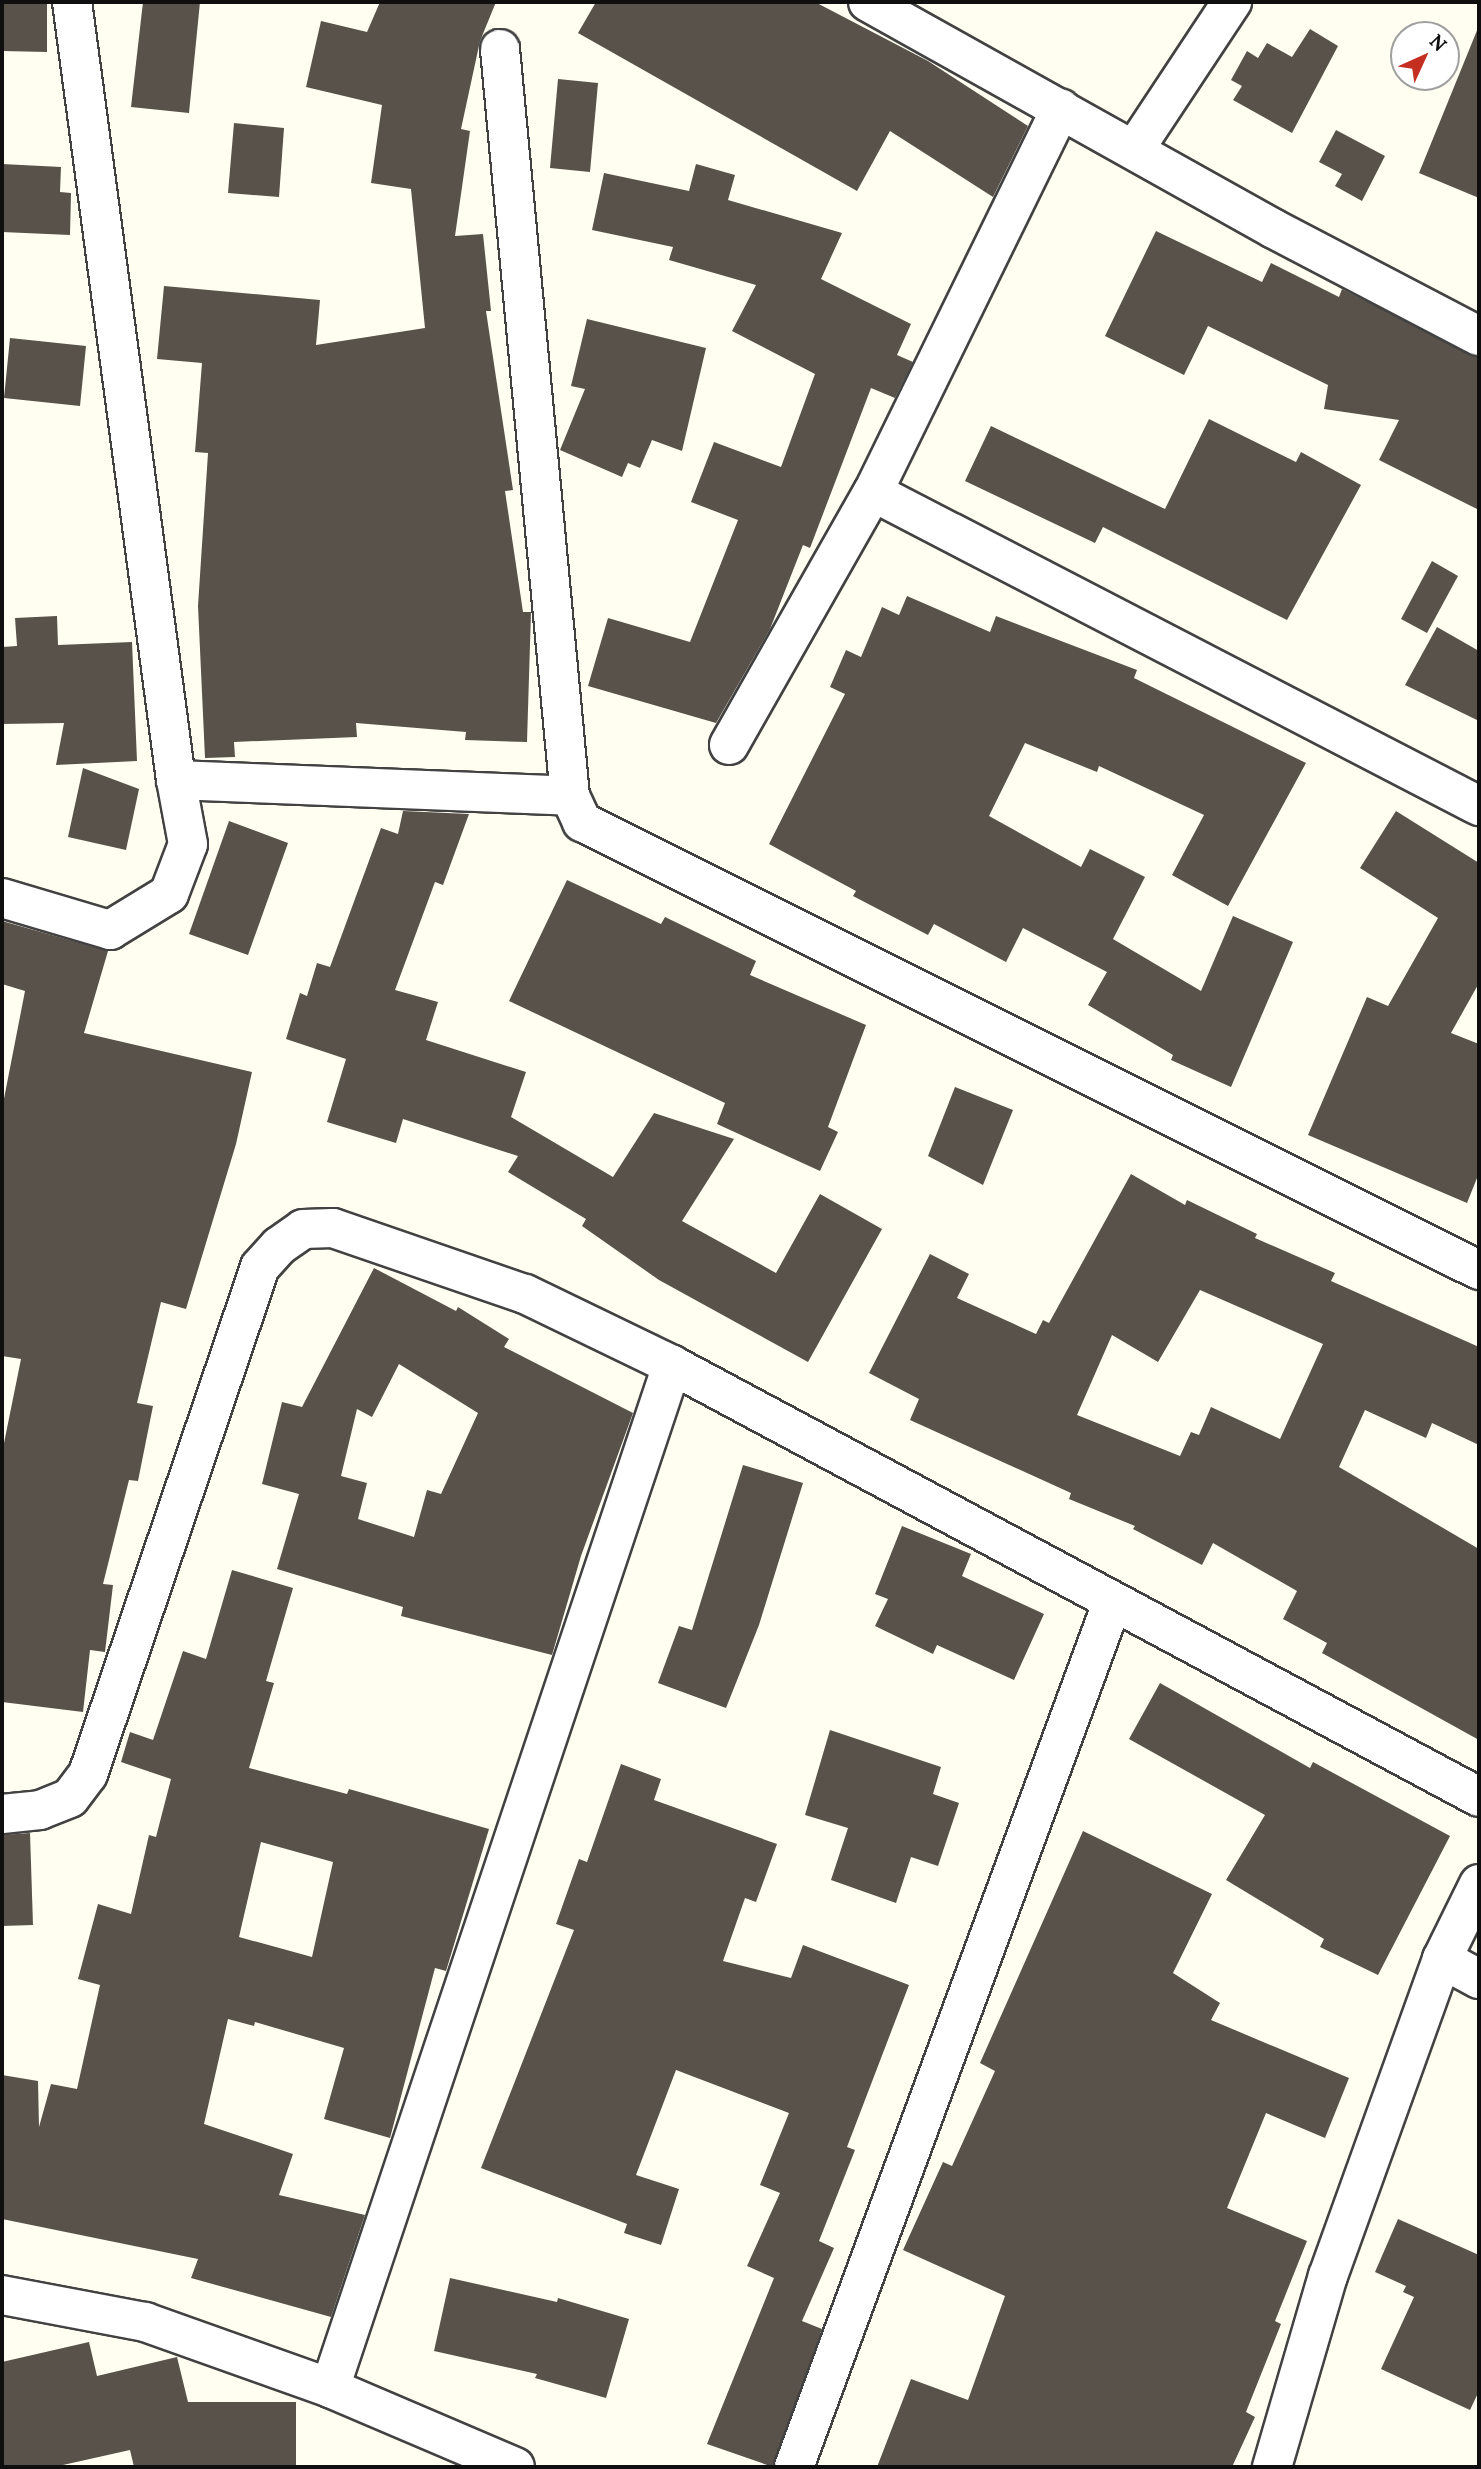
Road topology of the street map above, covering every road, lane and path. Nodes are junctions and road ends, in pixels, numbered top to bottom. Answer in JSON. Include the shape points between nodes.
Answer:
{"nodes":[{"id":1,"x":72,"y":2,"type":"edge"},
{"id":2,"x":868,"y":2,"type":"edge"},
{"id":3,"x":1232,"y":2,"type":"edge"},
{"id":4,"x":500,"y":49,"type":"dead end"},
{"id":5,"x":1060,"y":109,"type":"junction"},
{"id":6,"x":1134,"y":150,"type":"junction"},
{"id":7,"x":1479,"y":336,"type":"edge"},
{"id":8,"x":873,"y":492,"type":"junction"},
{"id":9,"x":729,"y":745,"type":"dead end"},
{"id":10,"x":176,"y":780,"type":"junction"},
{"id":11,"x":570,"y":796,"type":"junction"},
{"id":12,"x":1479,"y":806,"type":"edge"},
{"id":13,"x":2,"y":898,"type":"edge"},
{"id":14,"x":1479,"y":1270,"type":"edge"},
{"id":15,"x":672,"y":1365,"type":"junction"},
{"id":16,"x":1112,"y":1603,"type":"junction"},
{"id":17,"x":1479,"y":1797,"type":"edge"},
{"id":18,"x":2,"y":1814,"type":"edge"},
{"id":19,"x":1479,"y":1884,"type":"edge"},
{"id":20,"x":1441,"y":1959,"type":"junction"},
{"id":21,"x":1479,"y":1979,"type":"edge"},
{"id":22,"x":2,"y":2295,"type":"edge"},
{"id":23,"x":330,"y":2388,"type":"junction"},
{"id":24,"x":515,"y":2467,"type":"edge"},
{"id":25,"x":794,"y":2467,"type":"edge"},
{"id":26,"x":1272,"y":2467,"type":"edge"}],
"edges":[{"from":1,"to":10,"type":"street"},
{"from":2,"to":5,"type":"street"},
{"from":3,"to":6,"type":"street"},
{"from":4,"to":11,"type":"street"},
{"from":5,"to":6,"type":"street"},
{"from":5,"to":8,"type":"street"},
{"from":6,"to":7,"type":"street"},
{"from":8,"to":9,"type":"street"},
{"from":8,"to":12,"type":"street"},
{"from":10,"to":11,"type":"street"},
{"from":10,"to":13,"type":"street","via":[[188,844],[169,894],[110,930]]},
{"from":11,"to":14,"type":"street","via":[[582,822]]},
{"from":15,"to":16,"type":"street"},
{"from":15,"to":18,"type":"street","via":[[525,1294],[333,1228],[303,1229],[279,1246],[260,1268],[88,1774],[69,1798],[40,1810]]},
{"from":15,"to":23,"type":"street"},
{"from":16,"to":17,"type":"street"},
{"from":16,"to":25,"type":"street"},
{"from":19,"to":20,"type":"street"},
{"from":20,"to":21,"type":"street"},
{"from":20,"to":26,"type":"street","via":[[1328,2276]]},
{"from":22,"to":23,"type":"street","via":[[145,2322]]},
{"from":23,"to":24,"type":"street"}]}
